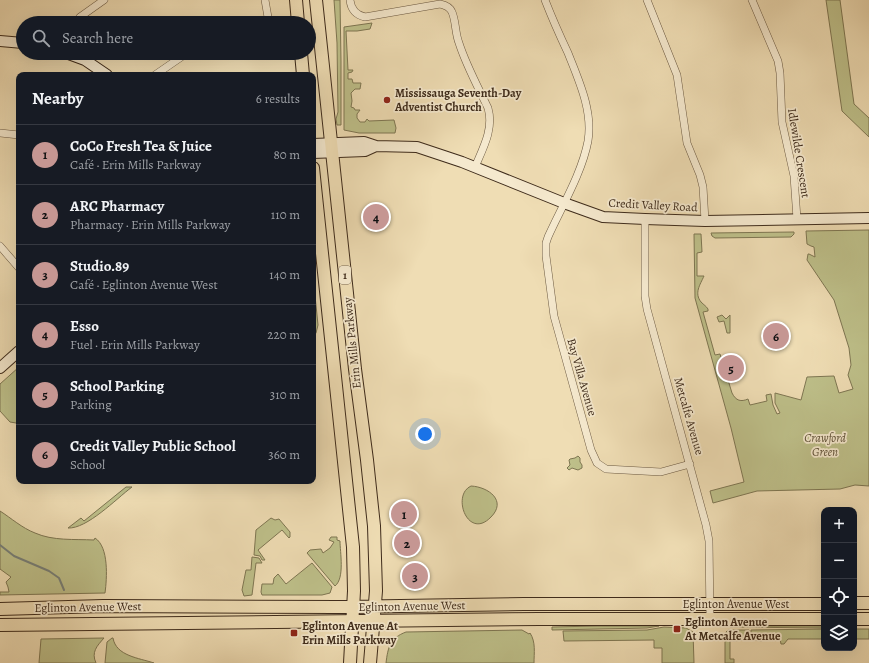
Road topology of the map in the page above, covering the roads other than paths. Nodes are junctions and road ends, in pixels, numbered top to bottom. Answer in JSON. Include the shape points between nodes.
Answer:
{"nodes":[{"id":1,"x":104,"y":0,"type":"edge"},
{"id":2,"x":265,"y":0,"type":"edge"},
{"id":3,"x":296,"y":0,"type":"edge"},
{"id":4,"x":316,"y":0,"type":"edge"},
{"id":5,"x":350,"y":0,"type":"edge"},
{"id":6,"x":545,"y":0,"type":"edge"},
{"id":7,"x":647,"y":0,"type":"edge"},
{"id":8,"x":752,"y":0,"type":"edge"},
{"id":9,"x":81,"y":16,"type":"edge"},
{"id":10,"x":268,"y":16,"type":"edge"},
{"id":11,"x":297,"y":16,"type":"edge"},
{"id":12,"x":0,"y":41,"type":"edge"},
{"id":13,"x":16,"y":42,"type":"edge"},
{"id":14,"x":84,"y":60,"type":"edge"},
{"id":15,"x":177,"y":60,"type":"edge"},
{"id":16,"x":302,"y":60,"type":"edge"},
{"id":17,"x":102,"y":72,"type":"edge"},
{"id":18,"x":159,"y":72,"type":"edge"},
{"id":19,"x":303,"y":72,"type":"edge"},
{"id":20,"x":0,"y":133,"type":"edge"},
{"id":21,"x":16,"y":135,"type":"edge"},
{"id":22,"x":316,"y":145,"type":"edge"},
{"id":23,"x":331,"y":148,"type":"junction"},
{"id":24,"x":316,"y":153,"type":"edge"},
{"id":25,"x":475,"y":167,"type":"junction"},
{"id":26,"x":316,"y":196,"type":"edge"},
{"id":27,"x":564,"y":203,"type":"junction"},
{"id":28,"x":869,"y":218,"type":"edge"},
{"id":29,"x":645,"y":219,"type":"junction"},
{"id":30,"x":797,"y":219,"type":"junction"},
{"id":31,"x":705,"y":221,"type":"junction"},
{"id":32,"x":0,"y":246,"type":"edge"},
{"id":33,"x":16,"y":265,"type":"edge"},
{"id":34,"x":16,"y":354,"type":"edge"},
{"id":35,"x":0,"y":368,"type":"edge"},
{"id":36,"x":690,"y":464,"type":"junction"},
{"id":37,"x":857,"y":603,"type":"edge"},
{"id":38,"x":869,"y":603,"type":"edge"},
{"id":39,"x":821,"y":604,"type":"edge"},
{"id":40,"x":710,"y":605,"type":"junction"},
{"id":41,"x":375,"y":606,"type":"junction"},
{"id":42,"x":353,"y":607,"type":"junction"},
{"id":43,"x":0,"y":609,"type":"edge"},
{"id":44,"x":821,"y":618,"type":"edge"},
{"id":45,"x":710,"y":619,"type":"junction"},
{"id":46,"x":857,"y":619,"type":"edge"},
{"id":47,"x":869,"y":619,"type":"edge"},
{"id":48,"x":374,"y":621,"type":"junction"},
{"id":49,"x":352,"y":622,"type":"junction"},
{"id":50,"x":0,"y":625,"type":"edge"},
{"id":51,"x":350,"y":663,"type":"edge"},
{"id":52,"x":370,"y":663,"type":"edge"}],
"edges":[{"from":1,"to":9,"type":"street"},
{"from":2,"to":10,"type":"street"},
{"from":3,"to":11,"type":"main road"},
{"from":4,"to":23,"type":"main road","name":"Erin Mills Parkway","number":"1"},
{"from":5,"to":25,"type":"street","via":[[356,13],[365,16],[440,4],[450,8],[459,44],[490,116],[489,132]]},
{"from":6,"to":27,"type":"street","name":"Bay Villa Avenue","via":[[581,84],[588,121],[588,140],[584,157]]},
{"from":7,"to":31,"type":"street","via":[[677,75],[687,143],[700,175]]},
{"from":8,"to":30,"type":"street","name":"Idlewilde Crescent","via":[[778,61],[782,122],[794,176]]},
{"from":12,"to":13,"type":"street"},
{"from":14,"to":17,"type":"street"},
{"from":15,"to":18,"type":"street"},
{"from":16,"to":19,"type":"main road"},
{"from":20,"to":21,"type":"street"},
{"from":22,"to":23,"type":"street","name":"Credit Valley Road"},
{"from":23,"to":24,"type":"street","name":"Credit Valley Road"},
{"from":23,"to":25,"type":"street","name":"Credit Valley Road","via":[[365,151],[376,146],[417,147]]},
{"from":23,"to":41,"type":"main road","name":"Erin Mills Parkway","number":"1","via":[[374,526]]},
{"from":25,"to":27,"type":"street","name":"Credit Valley Road"},
{"from":26,"to":42,"type":"main road","name":"Erin Mills Parkway","number":"1","via":[[353,547]]},
{"from":27,"to":29,"type":"street","name":"Credit Valley Road","via":[[603,217]]},
{"from":27,"to":36,"type":"street","name":"Bay Villa Avenue","via":[[548,237],[546,256],[555,320],[594,458],[606,469],[660,472]]},
{"from":28,"to":30,"type":"street","name":"Credit Valley Road"},
{"from":29,"to":31,"type":"street","name":"Credit Valley Road"},
{"from":29,"to":36,"type":"street","name":"Metcalfe Avenue","via":[[647,309]]},
{"from":30,"to":31,"type":"street","name":"Credit Valley Road"},
{"from":32,"to":33,"type":"street"},
{"from":34,"to":35,"type":"street"},
{"from":36,"to":40,"type":"street","name":"Metcalfe Avenue","via":[[709,541]]},
{"from":37,"to":38,"type":"main road"},
{"from":39,"to":40,"type":"main road","name":"Eglinton Avenue West"},
{"from":40,"to":41,"type":"main road","name":"Eglinton Avenue West"},
{"from":40,"to":45,"type":"street","name":"Metcalfe Avenue"},
{"from":41,"to":42,"type":"main road","name":"Eglinton Avenue West"},
{"from":41,"to":48,"type":"main road","name":"Erin Mills Parkway","number":"1"},
{"from":42,"to":43,"type":"main road","name":"Eglinton Avenue West","via":[[103,606]]},
{"from":42,"to":49,"type":"main road","name":"Erin Mills Parkway","number":"1"},
{"from":44,"to":45,"type":"main road","name":"Eglinton Avenue West"},
{"from":45,"to":48,"type":"main road","name":"Eglinton Avenue West"},
{"from":46,"to":47,"type":"main road"},
{"from":48,"to":49,"type":"main road","name":"Eglinton Avenue West"},
{"from":48,"to":52,"type":"main road","name":"Erin Mills Parkway","number":"1"},
{"from":49,"to":50,"type":"main road","name":"Eglinton Avenue West"},
{"from":49,"to":51,"type":"main road","name":"Erin Mills Parkway","number":"1"}]}
